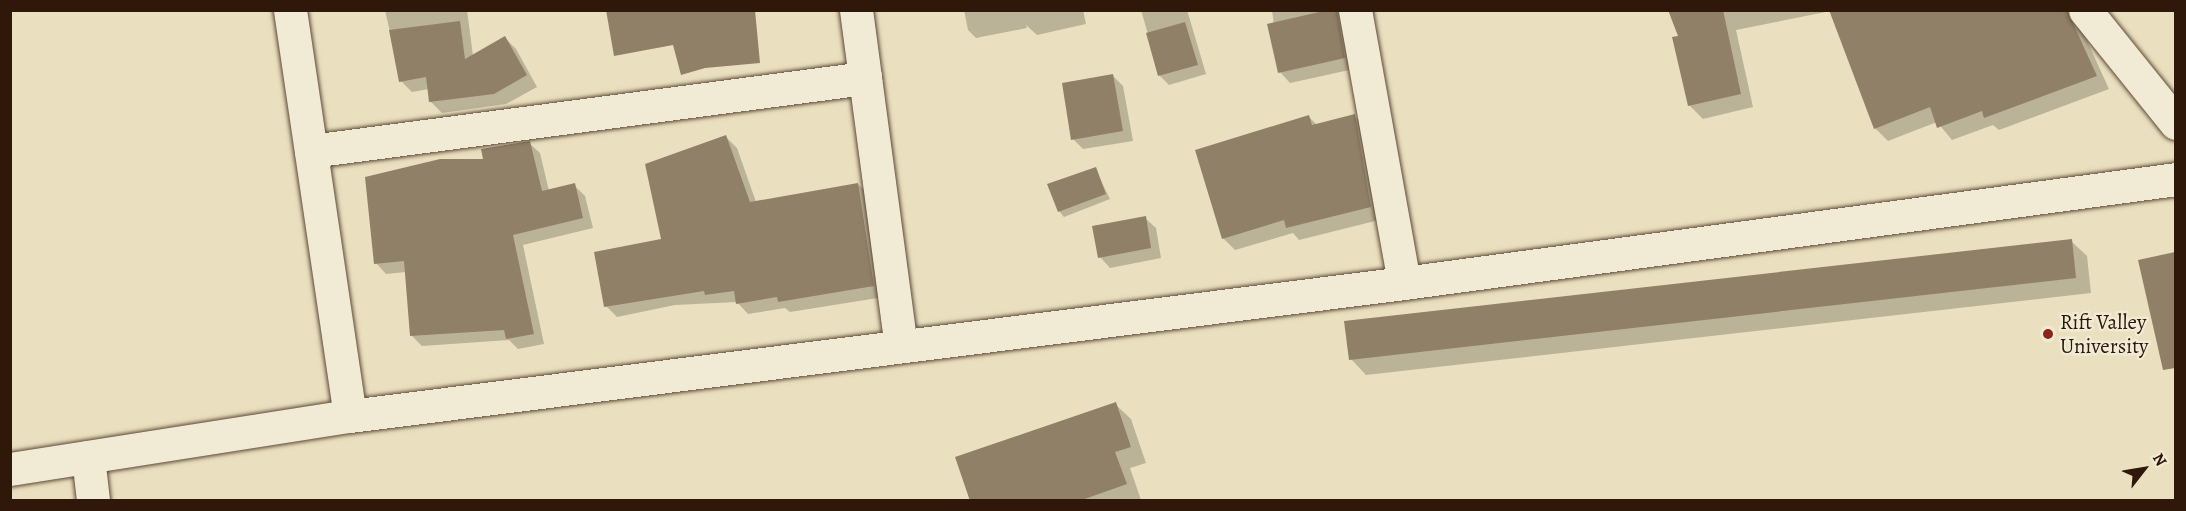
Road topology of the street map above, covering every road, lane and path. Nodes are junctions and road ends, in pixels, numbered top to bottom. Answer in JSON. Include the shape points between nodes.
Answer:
{"nodes":[{"id":1,"x":290,"y":10,"type":"edge"},
{"id":2,"x":856,"y":10,"type":"edge"},
{"id":3,"x":1355,"y":10,"type":"edge"},
{"id":4,"x":2085,"y":10,"type":"edge"},
{"id":5,"x":865,"y":78,"type":"junction"},
{"id":6,"x":2175,"y":123,"type":"edge"},
{"id":7,"x":311,"y":151,"type":"junction"},
{"id":8,"x":2175,"y":179,"type":"edge"},
{"id":9,"x":1404,"y":283,"type":"junction"},
{"id":10,"x":902,"y":346,"type":"junction"},
{"id":11,"x":350,"y":416,"type":"junction"},
{"id":12,"x":87,"y":457,"type":"junction"},
{"id":13,"x":10,"y":469,"type":"edge"},
{"id":14,"x":93,"y":501,"type":"edge"}],
"edges":[{"from":1,"to":7,"type":"street"},
{"from":2,"to":5,"type":"street"},
{"from":3,"to":9,"type":"street"},
{"from":4,"to":6,"type":"street"},
{"from":5,"to":7,"type":"street"},
{"from":5,"to":10,"type":"street"},
{"from":7,"to":11,"type":"street"},
{"from":8,"to":9,"type":"street"},
{"from":9,"to":10,"type":"street"},
{"from":10,"to":11,"type":"street"},
{"from":11,"to":12,"type":"street"},
{"from":12,"to":13,"type":"street"},
{"from":12,"to":14,"type":"street"}]}
